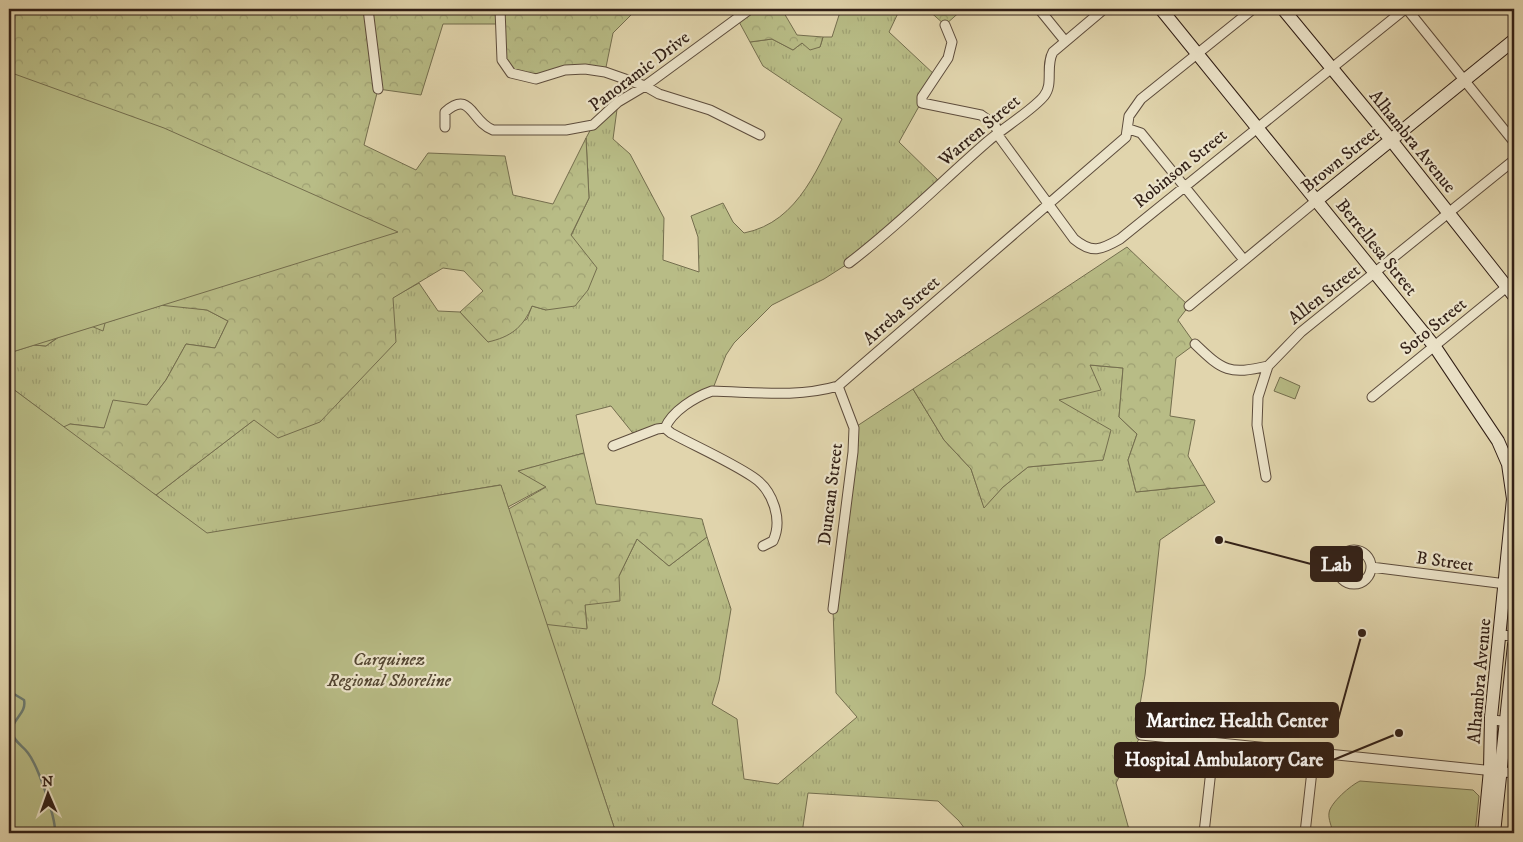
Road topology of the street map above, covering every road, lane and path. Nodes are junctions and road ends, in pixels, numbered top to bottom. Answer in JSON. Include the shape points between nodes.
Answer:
{"nodes":[{"id":1,"x":368,"y":9,"type":"edge"},
{"id":2,"x":500,"y":9,"type":"edge"},
{"id":3,"x":750,"y":9,"type":"edge"},
{"id":4,"x":1039,"y":9,"type":"edge"},
{"id":5,"x":1104,"y":9,"type":"edge"},
{"id":6,"x":1161,"y":9,"type":"edge"},
{"id":7,"x":1253,"y":9,"type":"edge"},
{"id":8,"x":1283,"y":9,"type":"edge"},
{"id":9,"x":1406,"y":9,"type":"edge"},
{"id":10,"x":946,"y":25,"type":"dead end"},
{"id":11,"x":1514,"y":40,"type":"edge"},
{"id":12,"x":1065,"y":41,"type":"junction"},
{"id":13,"x":1199,"y":54,"type":"junction"},
{"id":14,"x":1332,"y":67,"type":"junction"},
{"id":15,"x":628,"y":80,"type":"junction"},
{"id":16,"x":1464,"y":81,"type":"junction"},
{"id":17,"x":645,"y":86,"type":"junction"},
{"id":18,"x":378,"y":89,"type":"dead end"},
{"id":19,"x":631,"y":94,"type":"junction"},
{"id":20,"x":445,"y":127,"type":"dead end"},
{"id":21,"x":1257,"y":127,"type":"junction"},
{"id":22,"x":1129,"y":128,"type":"junction"},
{"id":23,"x":998,"y":132,"type":"junction"},
{"id":24,"x":760,"y":135,"type":"dead end"},
{"id":25,"x":1391,"y":140,"type":"junction"},
{"id":26,"x":1514,"y":142,"type":"edge"},
{"id":27,"x":1514,"y":160,"type":"edge"},
{"id":28,"x":1184,"y":186,"type":"junction"},
{"id":29,"x":1317,"y":200,"type":"junction"},
{"id":30,"x":1048,"y":206,"type":"junction"},
{"id":31,"x":1449,"y":213,"type":"junction"},
{"id":32,"x":1244,"y":260,"type":"junction"},
{"id":33,"x":849,"y":263,"type":"dead end"},
{"id":34,"x":1376,"y":273,"type":"junction"},
{"id":35,"x":1512,"y":288,"type":"edge"},
{"id":36,"x":1188,"y":306,"type":"dead end"},
{"id":37,"x":1195,"y":344,"type":"dead end"},
{"id":38,"x":1435,"y":347,"type":"junction"},
{"id":39,"x":1268,"y":366,"type":"junction"},
{"id":40,"x":838,"y":386,"type":"junction"},
{"id":41,"x":1372,"y":397,"type":"dead end"},
{"id":42,"x":665,"y":428,"type":"junction"},
{"id":43,"x":613,"y":446,"type":"dead end"},
{"id":44,"x":1512,"y":462,"type":"edge"},
{"id":45,"x":1266,"y":477,"type":"dead end"},
{"id":46,"x":1512,"y":532,"type":"edge"},
{"id":47,"x":763,"y":546,"type":"dead end"},
{"id":48,"x":1371,"y":567,"type":"dead end"},
{"id":49,"x":1510,"y":585,"type":"edge"},
{"id":50,"x":833,"y":609,"type":"dead end"},
{"id":51,"x":1499,"y":635,"type":"junction"},
{"id":52,"x":1514,"y":636,"type":"edge"},
{"id":53,"x":1514,"y":645,"type":"edge"},
{"id":54,"x":1491,"y":720,"type":"junction"},
{"id":55,"x":1510,"y":722,"type":"edge"},
{"id":56,"x":1141,"y":734,"type":"dead end"},
{"id":57,"x":1214,"y":743,"type":"junction"},
{"id":58,"x":1314,"y":753,"type":"junction"},
{"id":59,"x":1502,"y":771,"type":"edge"},
{"id":60,"x":1204,"y":833,"type":"edge"},
{"id":61,"x":1305,"y":833,"type":"edge"},
{"id":62,"x":1484,"y":833,"type":"edge"},
{"id":63,"x":1494,"y":833,"type":"edge"}],
"edges":[{"from":1,"to":18,"type":"street"},
{"from":2,"to":15,"type":"street","via":[[502,60],[511,73],[536,79],[565,70],[585,69]]},
{"from":3,"to":17,"type":"street","name":"Panoramic Drive"},
{"from":4,"to":12,"type":"street"},
{"from":5,"to":12,"type":"street","name":"Warren Street"},
{"from":6,"to":13,"type":"main road","name":"Berrellesa Street"},
{"from":7,"to":13,"type":"street","name":"Arreba Street"},
{"from":8,"to":14,"type":"main road","name":"Alhambra Avenue"},
{"from":9,"to":14,"type":"street","name":"Robinson Street"},
{"from":9,"to":16,"type":"street"},
{"from":10,"to":23,"type":"street","name":"Robinson Street","via":[[952,42],[948,58],[922,97],[922,103],[981,115],[995,125]]},
{"from":11,"to":16,"type":"main road","name":"Brown Street"},
{"from":12,"to":23,"type":"street","name":"Warren Street","via":[[1048,60],[1049,88],[1044,97]]},
{"from":13,"to":21,"type":"main road","name":"Berrellesa Street"},
{"from":13,"to":22,"type":"street","name":"Arreba Street","via":[[1141,99],[1129,116]]},
{"from":14,"to":21,"type":"street","name":"Robinson Street"},
{"from":14,"to":25,"type":"main road","name":"Alhambra Avenue"},
{"from":15,"to":17,"type":"street"},
{"from":15,"to":19,"type":"street"},
{"from":16,"to":25,"type":"main road","name":"Brown Street"},
{"from":16,"to":26,"type":"street"},
{"from":17,"to":19,"type":"street","name":"Panoramic Drive"},
{"from":17,"to":24,"type":"street","via":[[658,94],[710,110]]},
{"from":19,"to":20,"type":"street","name":"Panoramic Drive","via":[[593,125],[566,130],[493,130],[485,127],[461,103],[454,104],[445,112]]},
{"from":21,"to":28,"type":"street","name":"Robinson Street"},
{"from":21,"to":29,"type":"main road","name":"Berrellesa Street"},
{"from":22,"to":28,"type":"street","via":[[1141,133]]},
{"from":22,"to":30,"type":"street","name":"Arreba Street","via":[[1126,137]]},
{"from":23,"to":30,"type":"street","name":"Robinson Street"},
{"from":23,"to":33,"type":"street","name":"Warren Street","via":[[889,232]]},
{"from":25,"to":29,"type":"main road","name":"Brown Street"},
{"from":25,"to":31,"type":"main road","name":"Alhambra Avenue"},
{"from":27,"to":31,"type":"street","name":"Allen Street"},
{"from":28,"to":30,"type":"street","name":"Robinson Street","via":[[1120,239],[1093,250],[1074,239]]},
{"from":28,"to":32,"type":"street"},
{"from":29,"to":32,"type":"street","name":"Brown Street"},
{"from":29,"to":34,"type":"main road","name":"Berrellesa Street"},
{"from":30,"to":40,"type":"street","name":"Arreba Street"},
{"from":31,"to":34,"type":"street","name":"Allen Street"},
{"from":31,"to":35,"type":"main road","name":"Alhambra Avenue"},
{"from":32,"to":36,"type":"street","name":"Brown Street"},
{"from":34,"to":38,"type":"main road","name":"Berrellesa Street"},
{"from":34,"to":39,"type":"street","name":"Allen Street","via":[[1300,332]]},
{"from":35,"to":38,"type":"street","name":"Soto Street"},
{"from":37,"to":39,"type":"street","via":[[1225,368],[1245,372]]},
{"from":38,"to":41,"type":"street","name":"Soto Street"},
{"from":38,"to":44,"type":"main road","name":"Berrellesa Street"},
{"from":39,"to":45,"type":"street","name":"Allen Street","via":[[1258,397],[1257,425]]},
{"from":40,"to":42,"type":"street","name":"Arreba Street","via":[[798,394],[712,391],[679,411],[668,420]]},
{"from":40,"to":50,"type":"street","name":"Duncan Street","via":[[854,428]]},
{"from":42,"to":43,"type":"street"},
{"from":42,"to":47,"type":"street","via":[[754,478],[766,490],[778,516],[778,530],[773,541]]},
{"from":44,"to":46,"type":"main road","name":"Berrellesa Street"},
{"from":46,"to":49,"type":"main road","name":"Alhambra Avenue"},
{"from":48,"to":49,"type":"street","name":"B Street"},
{"from":49,"to":51,"type":"main road","name":"Alhambra Avenue"},
{"from":51,"to":52,"type":"street"},
{"from":51,"to":54,"type":"main road","name":"Alhambra Avenue"},
{"from":53,"to":55,"type":"main road","name":"Alhambra Avenue"},
{"from":54,"to":55,"type":"street"},
{"from":54,"to":59,"type":"main road","name":"Alhambra Avenue"},
{"from":55,"to":59,"type":"main road","name":"Alhambra Avenue"},
{"from":56,"to":57,"type":"street"},
{"from":57,"to":58,"type":"street"},
{"from":57,"to":60,"type":"street"},
{"from":58,"to":59,"type":"street"},
{"from":58,"to":61,"type":"street"},
{"from":59,"to":62,"type":"main road","name":"Alhambra Avenue"},
{"from":59,"to":63,"type":"main road","name":"Alhambra Avenue"}]}
